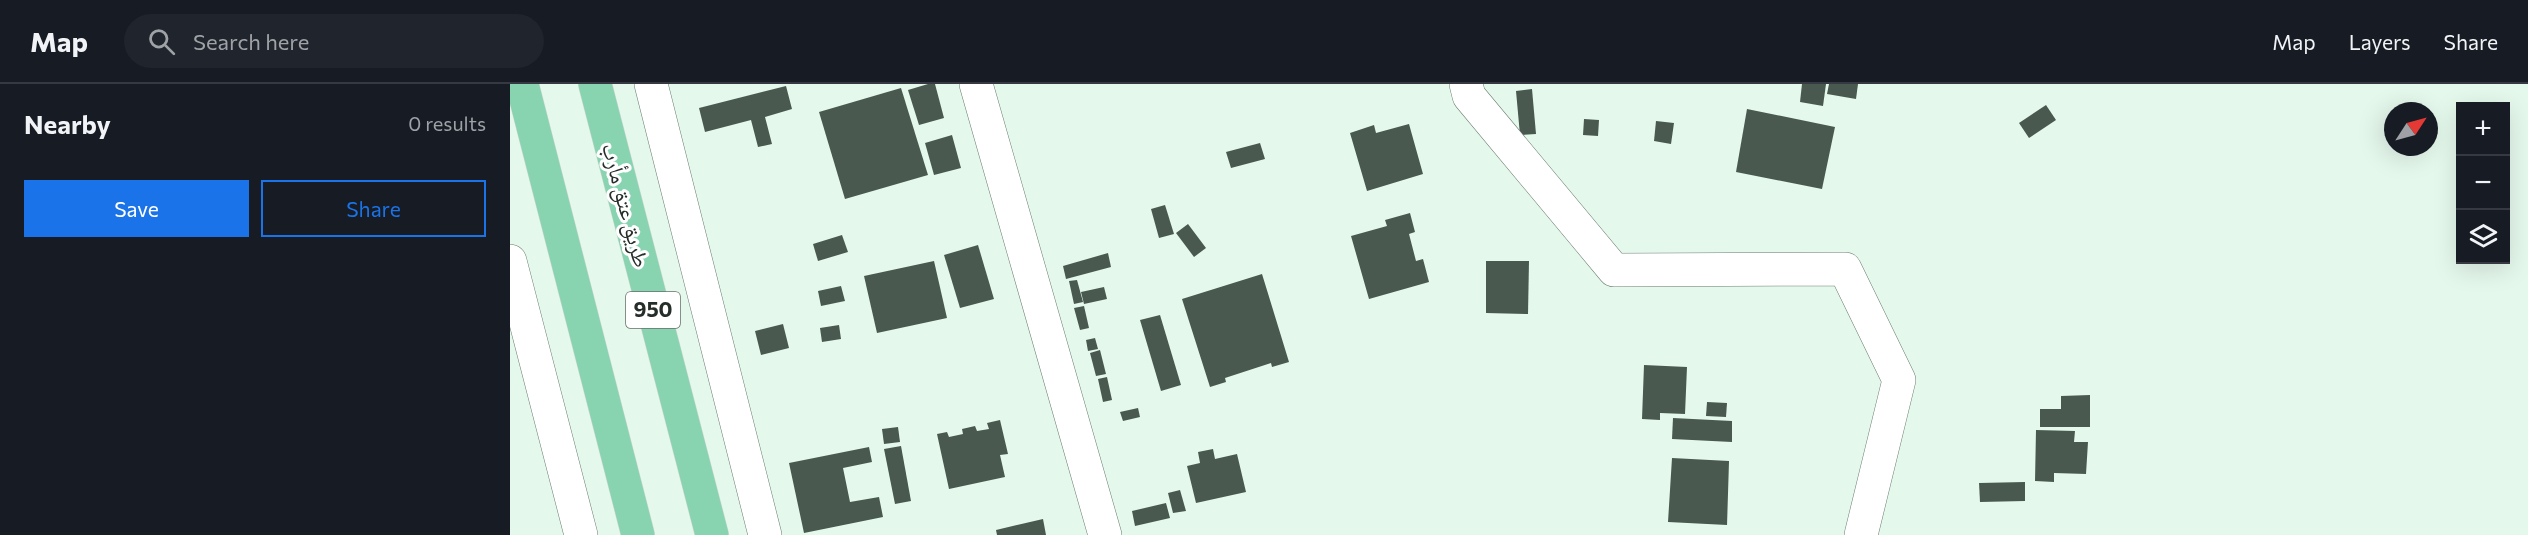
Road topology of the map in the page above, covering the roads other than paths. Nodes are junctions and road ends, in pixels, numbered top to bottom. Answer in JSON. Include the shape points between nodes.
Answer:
{"nodes":[{"id":1,"x":522,"y":84,"type":"edge"},
{"id":2,"x":594,"y":84,"type":"edge"},
{"id":3,"x":976,"y":84,"type":"edge"},
{"id":4,"x":1466,"y":84,"type":"edge"},
{"id":5,"x":654,"y":85,"type":"edge"},
{"id":6,"x":510,"y":261,"type":"edge"},
{"id":7,"x":522,"y":360,"type":"edge"},
{"id":8,"x":580,"y":535,"type":"edge"},
{"id":9,"x":638,"y":535,"type":"edge"},
{"id":10,"x":712,"y":535,"type":"edge"},
{"id":11,"x":765,"y":535,"type":"edge"},
{"id":12,"x":1105,"y":535,"type":"edge"},
{"id":13,"x":1861,"y":535,"type":"edge"}],
"edges":[{"from":1,"to":9,"type":"main road"},
{"from":2,"to":10,"type":"main road","name":"طريق عتق مأرب","number":"950"},
{"from":3,"to":12,"type":"street"},
{"from":4,"to":13,"type":"street","via":[[1469,96],[1614,270],[1845,269],[1899,380]]},
{"from":5,"to":11,"type":"street"},
{"from":6,"to":7,"type":"street"},
{"from":7,"to":8,"type":"street"}]}
